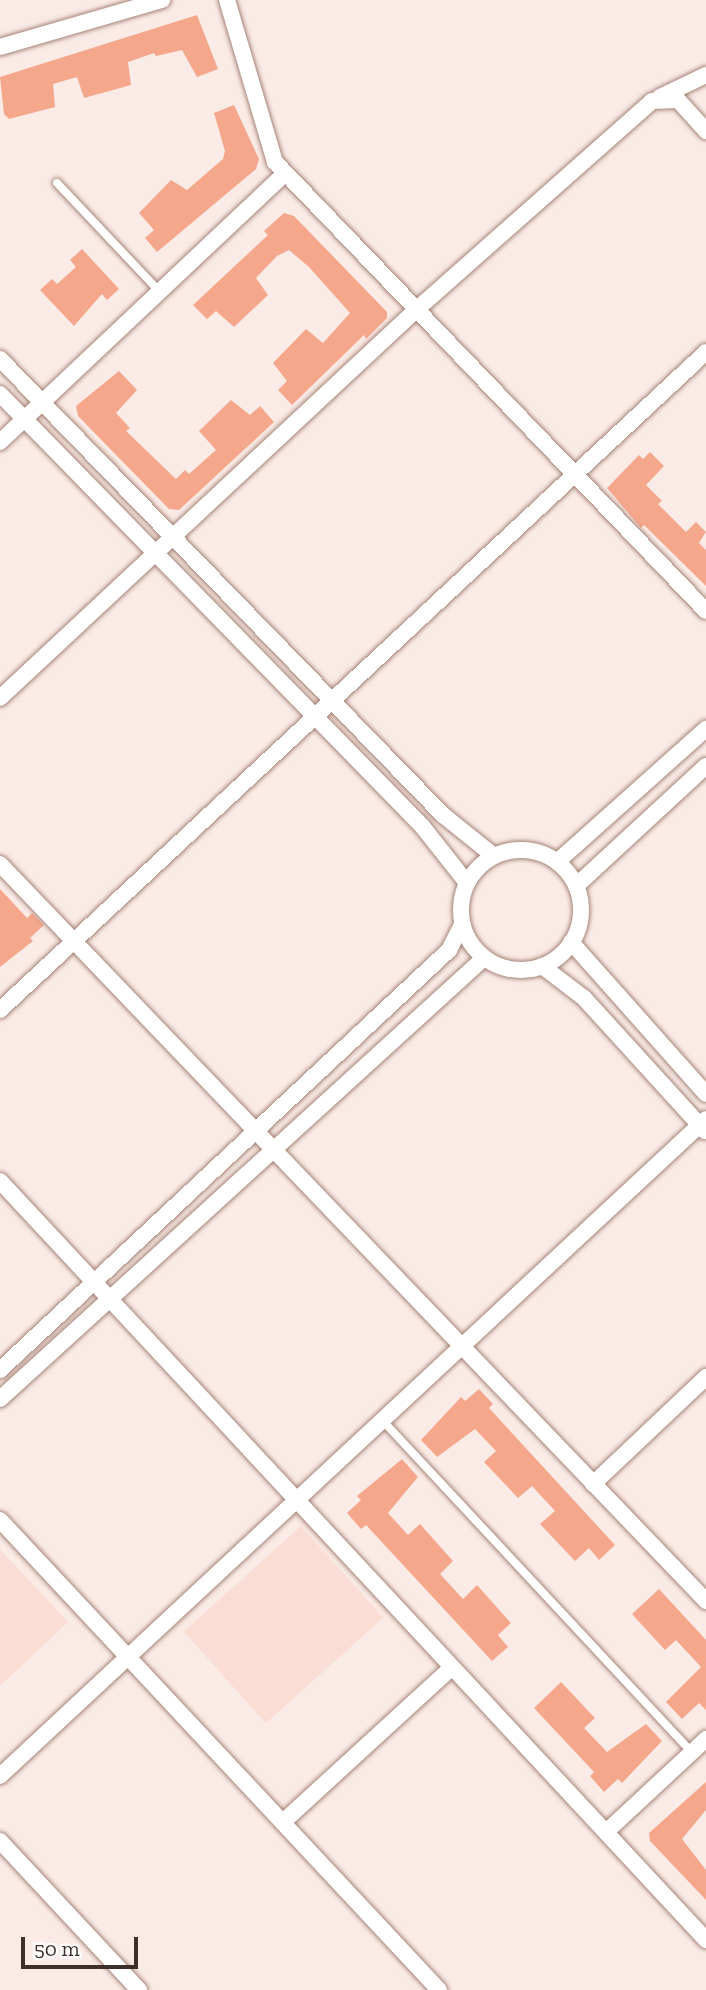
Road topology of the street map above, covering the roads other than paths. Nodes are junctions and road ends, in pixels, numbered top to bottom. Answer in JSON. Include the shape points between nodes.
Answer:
{"nodes":[{"id":1,"x":162,"y":0,"type":"edge"},
{"id":2,"x":227,"y":0,"type":"edge"},
{"id":3,"x":0,"y":47,"type":"edge"},
{"id":4,"x":706,"y":75,"type":"edge"},
{"id":5,"x":652,"y":101,"type":"junction"},
{"id":6,"x":706,"y":131,"type":"edge"},
{"id":7,"x":285,"y":173,"type":"junction"},
{"id":8,"x":57,"y":183,"type":"dead end"},
{"id":9,"x":159,"y":291,"type":"junction"},
{"id":10,"x":416,"y":310,"type":"junction"},
{"id":11,"x":706,"y":352,"type":"edge"},
{"id":12,"x":0,"y":359,"type":"edge"},
{"id":13,"x":0,"y":394,"type":"edge"},
{"id":14,"x":41,"y":403,"type":"junction"},
{"id":15,"x":25,"y":419,"type":"junction"},
{"id":16,"x":0,"y":442,"type":"edge"},
{"id":17,"x":575,"y":475,"type":"junction"},
{"id":18,"x":176,"y":538,"type":"junction"},
{"id":19,"x":157,"y":555,"type":"junction"},
{"id":20,"x":706,"y":611,"type":"edge"},
{"id":21,"x":0,"y":698,"type":"edge"},
{"id":22,"x":332,"y":699,"type":"junction"},
{"id":23,"x":315,"y":716,"type":"junction"},
{"id":24,"x":706,"y":729,"type":"edge"},
{"id":25,"x":706,"y":766,"type":"edge"},
{"id":26,"x":495,"y":856,"type":"junction"},
{"id":27,"x":556,"y":862,"type":"junction"},
{"id":28,"x":0,"y":864,"type":"edge"},
{"id":29,"x":467,"y":883,"type":"junction"},
{"id":30,"x":576,"y":886,"type":"junction"},
{"id":31,"x":462,"y":924,"type":"junction"},
{"id":32,"x":74,"y":941,"type":"junction"},
{"id":33,"x":571,"y":942,"type":"junction"},
{"id":34,"x":484,"y":958,"type":"junction"},
{"id":35,"x":542,"y":967,"type":"junction"},
{"id":36,"x":0,"y":1010,"type":"edge"},
{"id":37,"x":706,"y":1094,"type":"edge"},
{"id":38,"x":704,"y":1126,"type":"edge"},
{"id":39,"x":256,"y":1131,"type":"junction"},
{"id":40,"x":272,"y":1148,"type":"junction"},
{"id":41,"x":0,"y":1181,"type":"edge"},
{"id":42,"x":94,"y":1282,"type":"junction"},
{"id":43,"x":108,"y":1296,"type":"junction"},
{"id":44,"x":462,"y":1346,"type":"junction"},
{"id":45,"x":0,"y":1370,"type":"edge"},
{"id":46,"x":706,"y":1377,"type":"edge"},
{"id":47,"x":0,"y":1399,"type":"edge"},
{"id":48,"x":382,"y":1420,"type":"junction"},
{"id":49,"x":593,"y":1483,"type":"junction"},
{"id":50,"x":297,"y":1500,"type":"junction"},
{"id":51,"x":0,"y":1520,"type":"edge"},
{"id":52,"x":706,"y":1601,"type":"edge"},
{"id":53,"x":128,"y":1657,"type":"junction"},
{"id":54,"x":452,"y":1667,"type":"junction"},
{"id":55,"x":706,"y":1739,"type":"edge"},
{"id":56,"x":692,"y":1752,"type":"junction"},
{"id":57,"x":0,"y":1776,"type":"edge"},
{"id":58,"x":283,"y":1822,"type":"junction"},
{"id":59,"x":606,"y":1832,"type":"junction"},
{"id":60,"x":0,"y":1841,"type":"edge"},
{"id":61,"x":706,"y":1940,"type":"edge"},
{"id":62,"x":139,"y":1990,"type":"edge"},
{"id":63,"x":439,"y":1990,"type":"edge"}],
"edges":[{"from":1,"to":3,"type":"street"},
{"from":2,"to":7,"type":"street","via":[[275,162]]},
{"from":4,"to":5,"type":"street"},
{"from":5,"to":6,"type":"street","via":[[678,100]]},
{"from":5,"to":10,"type":"street"},
{"from":7,"to":9,"type":"street"},
{"from":7,"to":10,"type":"street"},
{"from":8,"to":9,"type":"lane"},
{"from":9,"to":14,"type":"street"},
{"from":10,"to":17,"type":"street"},
{"from":10,"to":18,"type":"street"},
{"from":11,"to":17,"type":"street"},
{"from":12,"to":14,"type":"street"},
{"from":13,"to":15,"type":"street"},
{"from":14,"to":15,"type":"street"},
{"from":14,"to":18,"type":"street"},
{"from":15,"to":16,"type":"street"},
{"from":15,"to":19,"type":"street"},
{"from":17,"to":20,"type":"street"},
{"from":17,"to":22,"type":"street"},
{"from":18,"to":19,"type":"street"},
{"from":18,"to":22,"type":"street"},
{"from":19,"to":21,"type":"street"},
{"from":19,"to":23,"type":"street"},
{"from":22,"to":23,"type":"street"},
{"from":22,"to":26,"type":"street","via":[[443,815]]},
{"from":23,"to":29,"type":"street","via":[[422,826]]},
{"from":23,"to":32,"type":"street"},
{"from":24,"to":27,"type":"street"},
{"from":25,"to":30,"type":"street"},
{"from":26,"to":27,"type":"street","via":[[526,850]]},
{"from":26,"to":29,"type":"street"},
{"from":27,"to":30,"type":"street"},
{"from":28,"to":32,"type":"street"},
{"from":29,"to":31,"type":"street","via":[[461,903]]},
{"from":30,"to":33,"type":"street","via":[[579,924]]},
{"from":31,"to":34,"type":"street"},
{"from":31,"to":39,"type":"street","via":[[449,950]]},
{"from":32,"to":36,"type":"street"},
{"from":32,"to":39,"type":"street"},
{"from":33,"to":35,"type":"street"},
{"from":33,"to":37,"type":"street"},
{"from":34,"to":35,"type":"street","via":[[502,967]]},
{"from":34,"to":40,"type":"street"},
{"from":35,"to":38,"type":"street","via":[[584,998]]},
{"from":38,"to":44,"type":"street"},
{"from":39,"to":40,"type":"street"},
{"from":39,"to":42,"type":"street"},
{"from":40,"to":43,"type":"street"},
{"from":40,"to":44,"type":"street"},
{"from":41,"to":42,"type":"street"},
{"from":42,"to":43,"type":"street"},
{"from":42,"to":45,"type":"street"},
{"from":43,"to":47,"type":"street"},
{"from":43,"to":50,"type":"street"},
{"from":44,"to":48,"type":"street"},
{"from":44,"to":49,"type":"street"},
{"from":46,"to":49,"type":"street"},
{"from":48,"to":50,"type":"street"},
{"from":48,"to":56,"type":"lane"},
{"from":49,"to":52,"type":"street"},
{"from":50,"to":53,"type":"street"},
{"from":50,"to":54,"type":"street"},
{"from":51,"to":53,"type":"street"},
{"from":53,"to":57,"type":"street"},
{"from":53,"to":58,"type":"street"},
{"from":54,"to":58,"type":"street"},
{"from":54,"to":59,"type":"street"},
{"from":55,"to":56,"type":"street"},
{"from":56,"to":59,"type":"street"},
{"from":58,"to":63,"type":"street"},
{"from":59,"to":61,"type":"street"},
{"from":60,"to":62,"type":"street"}]}
